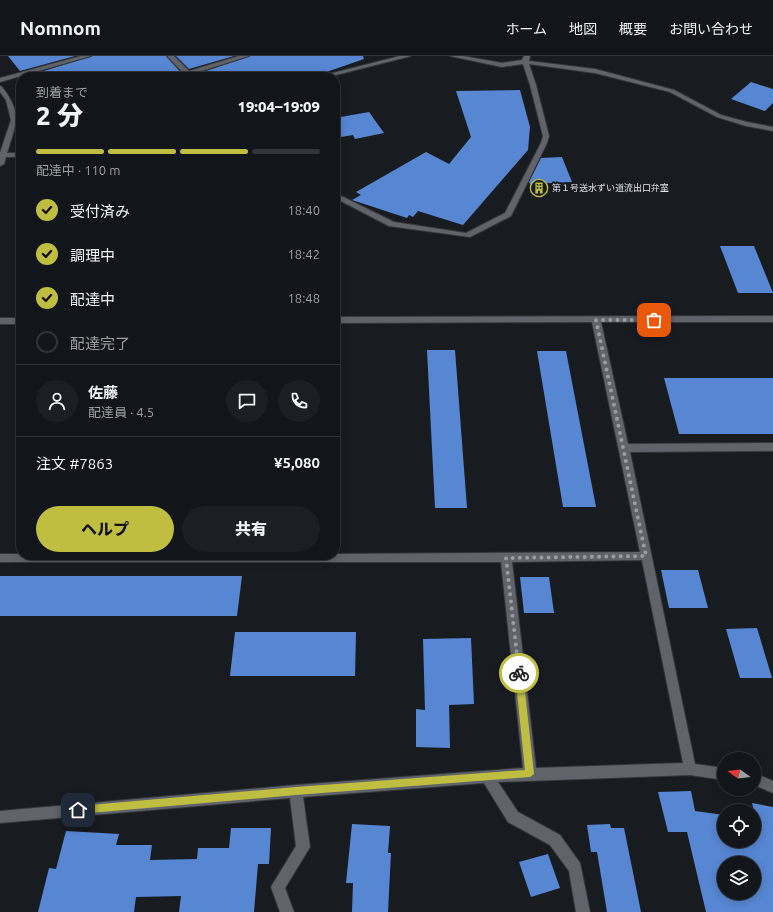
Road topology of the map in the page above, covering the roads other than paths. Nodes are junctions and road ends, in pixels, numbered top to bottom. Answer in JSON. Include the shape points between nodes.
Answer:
{"nodes":[{"id":1,"x":88,"y":56,"type":"edge"},
{"id":2,"x":170,"y":56,"type":"edge"},
{"id":3,"x":246,"y":56,"type":"edge"},
{"id":4,"x":408,"y":56,"type":"edge"},
{"id":5,"x":453,"y":56,"type":"edge"},
{"id":6,"x":526,"y":59,"type":"edge"},
{"id":7,"x":29,"y":72,"type":"edge"},
{"id":8,"x":186,"y":72,"type":"edge"},
{"id":9,"x":198,"y":72,"type":"edge"},
{"id":10,"x":340,"y":72,"type":"edge"},
{"id":11,"x":16,"y":76,"type":"edge"},
{"id":12,"x":0,"y":80,"type":"edge"},
{"id":13,"x":0,"y":88,"type":"edge"},
{"id":14,"x":773,"y":129,"type":"edge"},
{"id":15,"x":2,"y":155,"type":"edge"},
{"id":16,"x":16,"y":155,"type":"edge"},
{"id":17,"x":0,"y":164,"type":"edge"},
{"id":18,"x":340,"y":198,"type":"edge"},
{"id":19,"x":773,"y":319,"type":"edge"},
{"id":20,"x":340,"y":320,"type":"edge"},
{"id":21,"x":596,"y":320,"type":"junction"},
{"id":22,"x":0,"y":321,"type":"edge"},
{"id":23,"x":16,"y":321,"type":"edge"},
{"id":24,"x":773,"y":447,"type":"edge"},
{"id":25,"x":624,"y":448,"type":"junction"},
{"id":26,"x":646,"y":556,"type":"junction"},
{"id":27,"x":0,"y":558,"type":"edge"},
{"id":28,"x":16,"y":558,"type":"edge"},
{"id":29,"x":340,"y":558,"type":"edge"},
{"id":30,"x":506,"y":558,"type":"junction"},
{"id":31,"x":690,"y":769,"type":"junction"},
{"id":32,"x":717,"y":773,"type":"edge"},
{"id":33,"x":530,"y":774,"type":"junction"},
{"id":34,"x":487,"y":776,"type":"junction"},
{"id":35,"x":761,"y":782,"type":"edge"},
{"id":36,"x":773,"y":787,"type":"edge"},
{"id":37,"x":296,"y":791,"type":"junction"},
{"id":38,"x":0,"y":817,"type":"edge"},
{"id":39,"x":286,"y":912,"type":"edge"},
{"id":40,"x":583,"y":912,"type":"edge"}],
"edges":[{"from":1,"to":7,"type":"street"},
{"from":2,"to":8,"type":"street"},
{"from":3,"to":9,"type":"street"},
{"from":4,"to":10,"type":"street"},
{"from":5,"to":6,"type":"street","via":[[502,65]]},
{"from":6,"to":14,"type":"street","via":[[595,71],[672,91],[719,116]]},
{"from":6,"to":18,"type":"street","via":[[546,136],[508,214],[467,235],[392,224]]},
{"from":11,"to":12,"type":"street"},
{"from":13,"to":15,"type":"street","via":[[10,100],[14,120]]},
{"from":15,"to":16,"type":"street"},
{"from":15,"to":17,"type":"street"},
{"from":19,"to":21,"type":"street"},
{"from":20,"to":21,"type":"street"},
{"from":21,"to":25,"type":"street"},
{"from":22,"to":23,"type":"street"},
{"from":24,"to":25,"type":"street"},
{"from":25,"to":26,"type":"street"},
{"from":26,"to":30,"type":"street"},
{"from":26,"to":31,"type":"street"},
{"from":27,"to":28,"type":"street"},
{"from":29,"to":30,"type":"street"},
{"from":30,"to":33,"type":"street"},
{"from":31,"to":32,"type":"street"},
{"from":31,"to":33,"type":"street"},
{"from":33,"to":34,"type":"street"},
{"from":34,"to":37,"type":"street"},
{"from":34,"to":40,"type":"street","via":[[513,817],[555,840],[575,868]]},
{"from":35,"to":36,"type":"street"},
{"from":37,"to":38,"type":"street"},
{"from":37,"to":39,"type":"street","via":[[303,847],[278,888]]}]}
